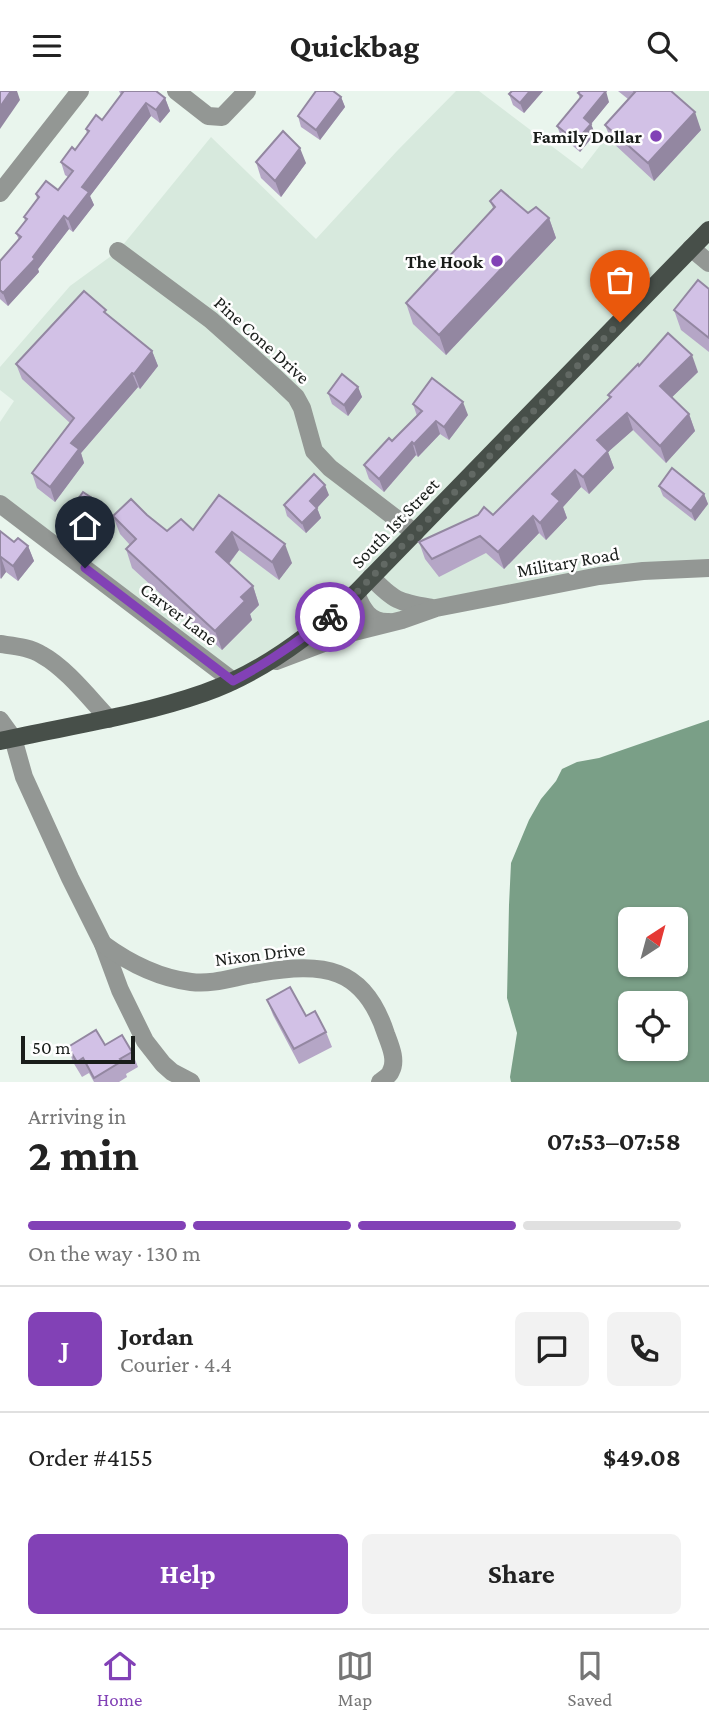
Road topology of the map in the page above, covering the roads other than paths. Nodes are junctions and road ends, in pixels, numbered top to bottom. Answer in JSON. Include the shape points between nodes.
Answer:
{"nodes":[{"id":1,"x":80,"y":91,"type":"edge"},
{"id":2,"x":176,"y":91,"type":"edge"},
{"id":3,"x":247,"y":91,"type":"edge"},
{"id":4,"x":0,"y":193,"type":"edge"},
{"id":5,"x":709,"y":230,"type":"edge"},
{"id":6,"x":691,"y":248,"type":"junction"},
{"id":7,"x":118,"y":251,"type":"dead end"},
{"id":8,"x":709,"y":263,"type":"edge"},
{"id":9,"x":0,"y":503,"type":"edge"},
{"id":10,"x":415,"y":533,"type":"junction"},
{"id":11,"x":709,"y":568,"type":"edge"},
{"id":12,"x":371,"y":577,"type":"junction"},
{"id":13,"x":356,"y":593,"type":"junction"},
{"id":14,"x":436,"y":608,"type":"junction"},
{"id":15,"x":402,"y":620,"type":"junction"},
{"id":16,"x":0,"y":645,"type":"edge"},
{"id":17,"x":260,"y":667,"type":"junction"},
{"id":18,"x":233,"y":681,"type":"junction"},
{"id":19,"x":109,"y":719,"type":"junction"},
{"id":20,"x":0,"y":720,"type":"edge"},
{"id":21,"x":6,"y":740,"type":"edge"},
{"id":22,"x":103,"y":944,"type":"junction"},
{"id":23,"x":191,"y":1082,"type":"edge"},
{"id":24,"x":380,"y":1082,"type":"edge"}],
"edges":[{"from":1,"to":4,"type":"street"},
{"from":2,"to":3,"type":"street","via":[[208,116],[222,117]]},
{"from":5,"to":6,"type":"main road","name":"South 1st Street"},
{"from":6,"to":8,"type":"street"},
{"from":6,"to":10,"type":"main road","name":"South 1st Street"},
{"from":7,"to":10,"type":"street","name":"Pine Cone Drive","via":[[211,320],[296,397],[314,451]]},
{"from":9,"to":18,"type":"street","name":"Carver Lane"},
{"from":10,"to":12,"type":"main road","name":"South 1st Street"},
{"from":11,"to":14,"type":"street","name":"Military Road","via":[[599,576]]},
{"from":12,"to":13,"type":"main road","name":"South 1st Street"},
{"from":12,"to":14,"type":"street","name":"Military Road","via":[[400,602]]},
{"from":13,"to":15,"type":"street","name":"Military Road","via":[[361,609],[375,621]]},
{"from":13,"to":17,"type":"main road","name":"South 1st Street","via":[[309,634]]},
{"from":14,"to":15,"type":"street","name":"Military Road"},
{"from":15,"to":17,"type":"street","name":"Military Road","via":[[350,633]]},
{"from":16,"to":19,"type":"street","via":[[42,654]]},
{"from":17,"to":18,"type":"main road","name":"South 1st Street"},
{"from":18,"to":19,"type":"main road","name":"South 1st Street"},
{"from":19,"to":21,"type":"main road","name":"South 1st Street"},
{"from":20,"to":21,"type":"street"},
{"from":21,"to":22,"type":"street"},
{"from":22,"to":23,"type":"street","via":[[151,1051],[172,1072]]},
{"from":22,"to":24,"type":"street","name":"Nixon Drive","via":[[149,971],[191,982],[306,968],[338,973],[364,991],[382,1021],[393,1063]]}]}
